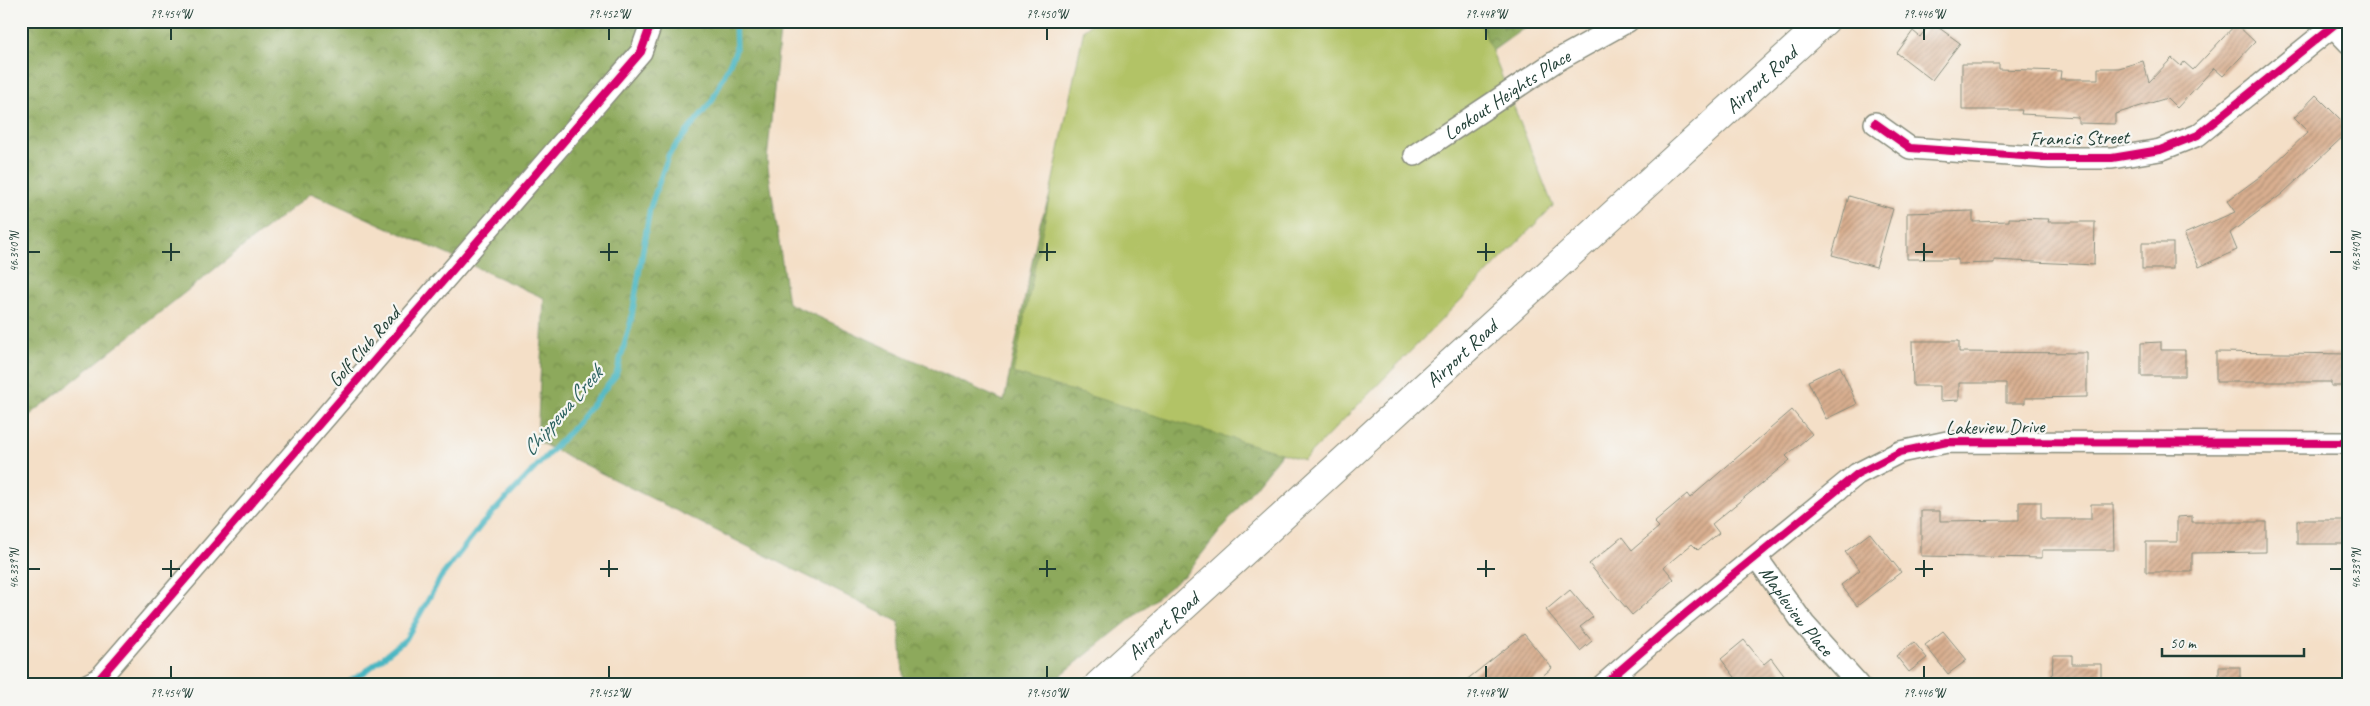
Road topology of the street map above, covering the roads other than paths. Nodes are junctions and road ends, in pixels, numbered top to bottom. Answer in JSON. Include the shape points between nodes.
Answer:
{"nodes":[{"id":1,"x":652,"y":21,"type":"edge"},
{"id":2,"x":1628,"y":21,"type":"edge"},
{"id":3,"x":1825,"y":21,"type":"edge"},
{"id":4,"x":2333,"y":23,"type":"edge"},
{"id":5,"x":2349,"y":43,"type":"edge"},
{"id":6,"x":1875,"y":123,"type":"dead end"},
{"id":7,"x":1415,"y":155,"type":"dead end"},
{"id":8,"x":2349,"y":443,"type":"edge"},
{"id":9,"x":1757,"y":558,"type":"junction"},
{"id":10,"x":87,"y":685,"type":"edge"},
{"id":11,"x":1098,"y":685,"type":"edge"},
{"id":12,"x":1603,"y":685,"type":"edge"},
{"id":13,"x":1859,"y":685,"type":"edge"}],
"edges":[{"from":1,"to":10,"type":"street","name":"Golf Club Road","via":[[641,52],[99,679]]},
{"from":2,"to":7,"type":"street","name":"Lookout Heights Place","via":[[1556,61]]},
{"from":3,"to":11,"type":"main road","name":"Airport Road"},
{"from":4,"to":5,"type":"street"},
{"from":4,"to":6,"type":"street","name":"Francis Street","via":[[2198,135],[2160,150],[2112,158],[2050,158],[1910,148]]},
{"from":8,"to":9,"type":"street","name":"Lakeview Drive","via":[[1947,442],[1900,452],[1857,474]]},
{"from":9,"to":12,"type":"street","name":"Lakeview Drive","via":[[1685,614]]},
{"from":9,"to":13,"type":"street","name":"Mapleview Place","via":[[1804,624]]}]}
